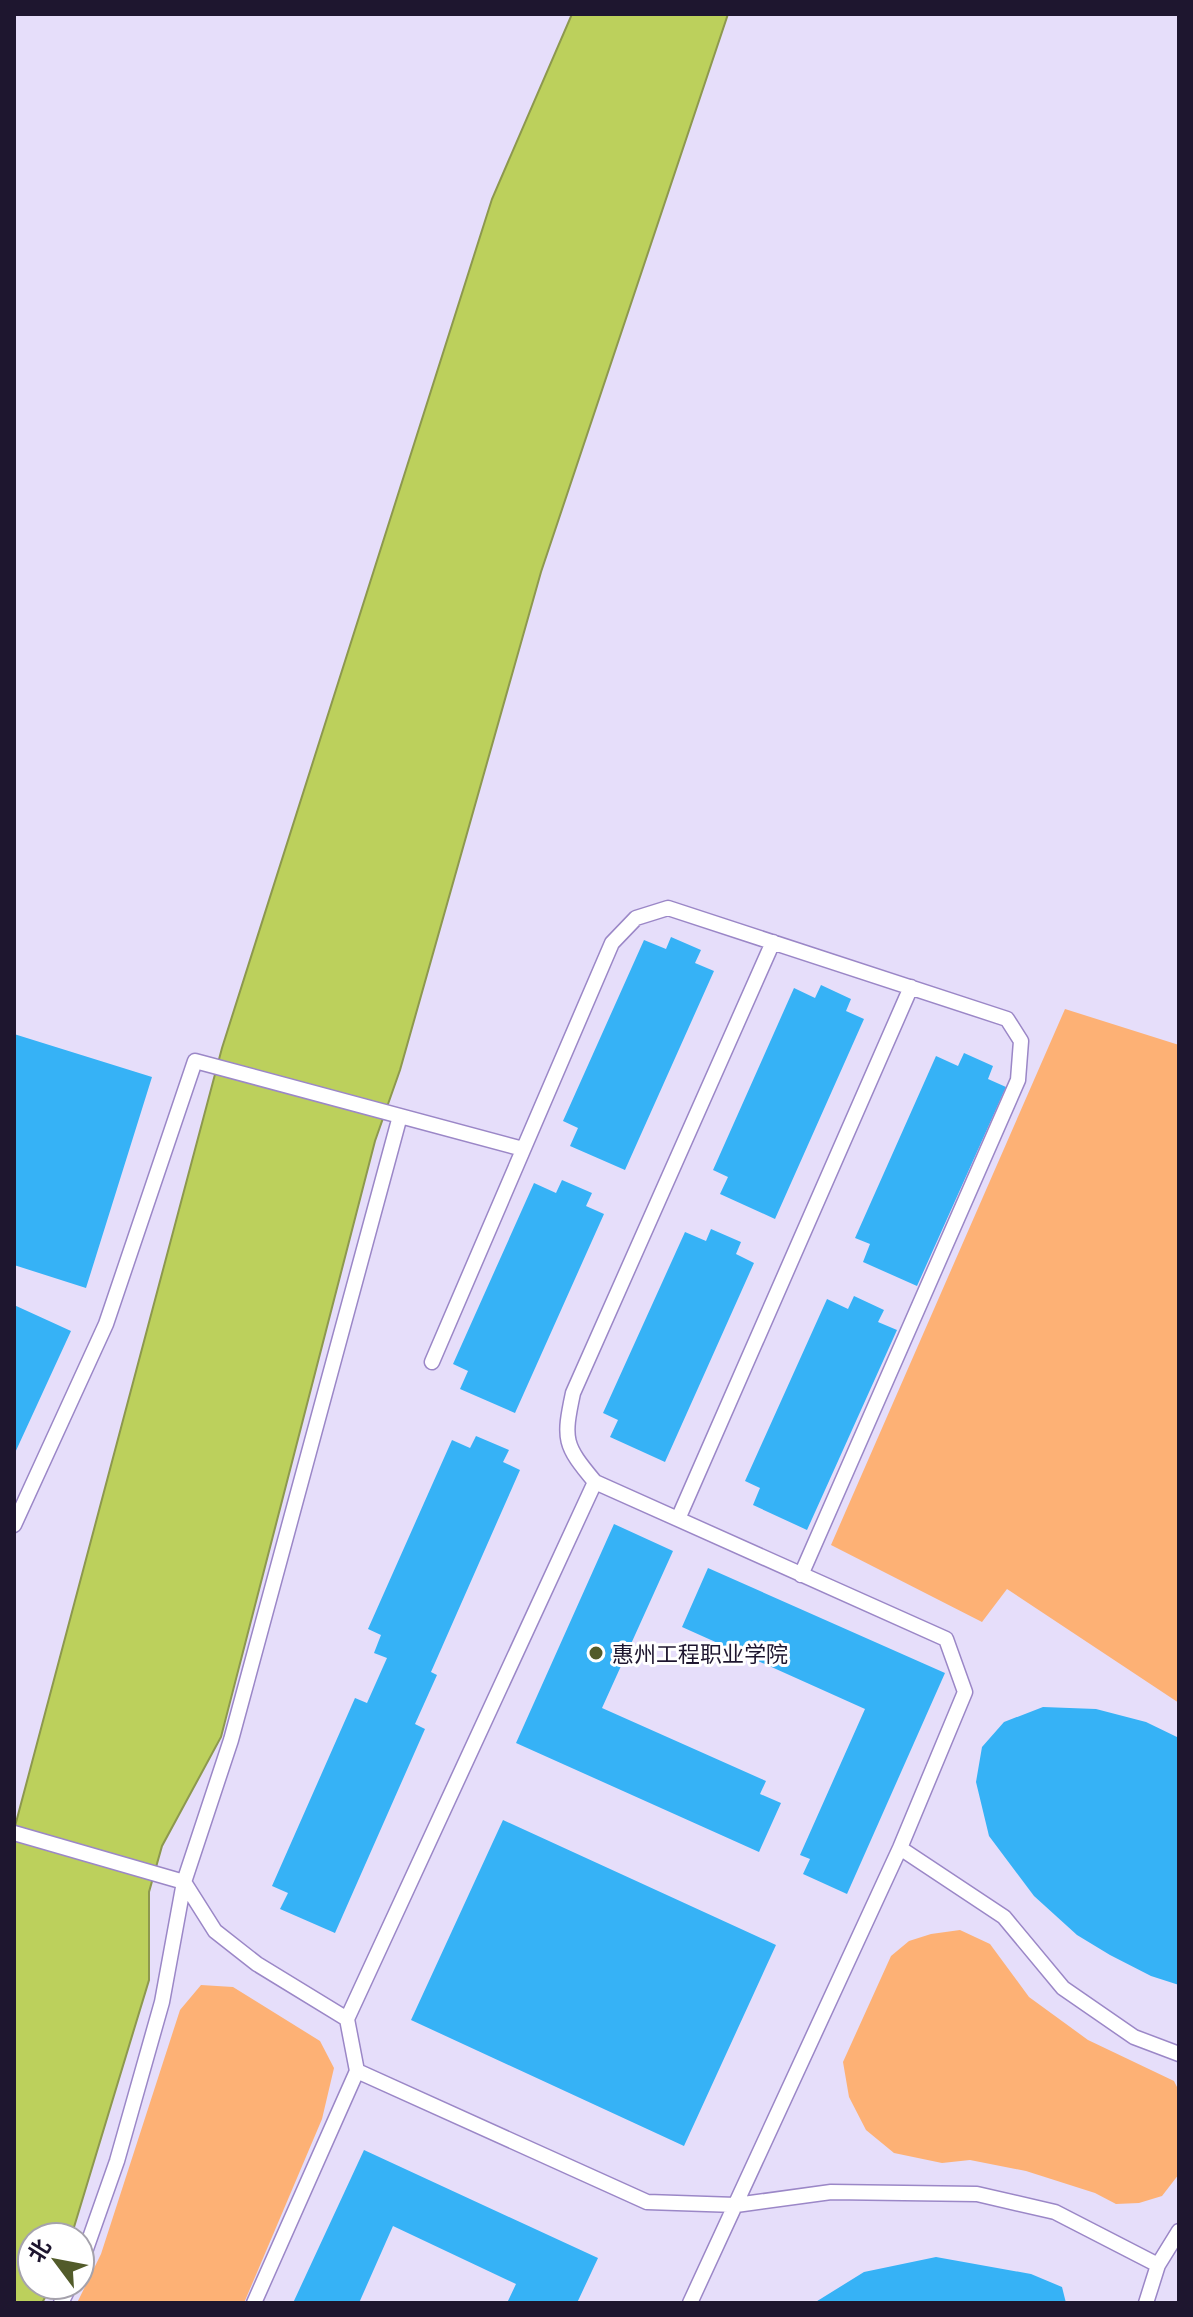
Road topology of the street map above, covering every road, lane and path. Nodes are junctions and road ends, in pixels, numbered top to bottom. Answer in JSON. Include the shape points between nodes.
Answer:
{"nodes":[{"id":1,"x":773,"y":942,"type":"junction"},
{"id":2,"x":911,"y":987,"type":"junction"},
{"id":3,"x":400,"y":1116,"type":"junction"},
{"id":4,"x":523,"y":1149,"type":"junction"},
{"id":5,"x":432,"y":1362,"type":"dead end"},
{"id":6,"x":595,"y":1482,"type":"junction"},
{"id":7,"x":678,"y":1519,"type":"junction"},
{"id":8,"x":14,"y":1525,"type":"edge"},
{"id":9,"x":801,"y":1575,"type":"junction"},
{"id":10,"x":14,"y":1833,"type":"edge"},
{"id":11,"x":900,"y":1848,"type":"junction"},
{"id":12,"x":184,"y":1882,"type":"junction"},
{"id":13,"x":347,"y":2019,"type":"junction"},
{"id":14,"x":1179,"y":2054,"type":"edge"},
{"id":15,"x":357,"y":2071,"type":"junction"},
{"id":16,"x":736,"y":2205,"type":"junction"},
{"id":17,"x":96,"y":2221,"type":"edge"},
{"id":18,"x":1179,"y":2231,"type":"edge"},
{"id":19,"x":1158,"y":2265,"type":"junction"},
{"id":20,"x":254,"y":2303,"type":"edge"},
{"id":21,"x":690,"y":2303,"type":"edge"},
{"id":22,"x":1146,"y":2303,"type":"edge"}],
"edges":[{"from":1,"to":2,"type":"lane"},
{"from":1,"to":4,"type":"lane","via":[[668,908],[636,918],[612,943]]},
{"from":1,"to":6,"type":"lane","via":[[573,1393],[566,1424],[570,1453]]},
{"from":2,"to":7,"type":"lane"},
{"from":2,"to":9,"type":"lane","via":[[1007,1019],[1021,1041],[1018,1080]]},
{"from":3,"to":4,"type":"lane"},
{"from":3,"to":8,"type":"lane","via":[[195,1061],[106,1324]]},
{"from":3,"to":12,"type":"lane","via":[[231,1740]]},
{"from":4,"to":5,"type":"lane"},
{"from":6,"to":7,"type":"lane"},
{"from":6,"to":13,"type":"lane"},
{"from":7,"to":9,"type":"lane"},
{"from":9,"to":11,"type":"lane","via":[[946,1639],[965,1692]]},
{"from":10,"to":12,"type":"lane"},
{"from":11,"to":14,"type":"lane","via":[[1004,1917],[1063,1988],[1134,2037]]},
{"from":11,"to":16,"type":"lane"},
{"from":12,"to":13,"type":"lane","via":[[215,1931],[257,1964]]},
{"from":12,"to":17,"type":"lane","via":[[162,2002]]},
{"from":13,"to":15,"type":"lane"},
{"from":15,"to":16,"type":"lane","via":[[647,2202]]},
{"from":15,"to":20,"type":"lane"},
{"from":16,"to":19,"type":"lane","via":[[831,2192],[977,2194],[1055,2212]]},
{"from":16,"to":21,"type":"lane"},
{"from":18,"to":19,"type":"lane"},
{"from":19,"to":22,"type":"lane"}]}
